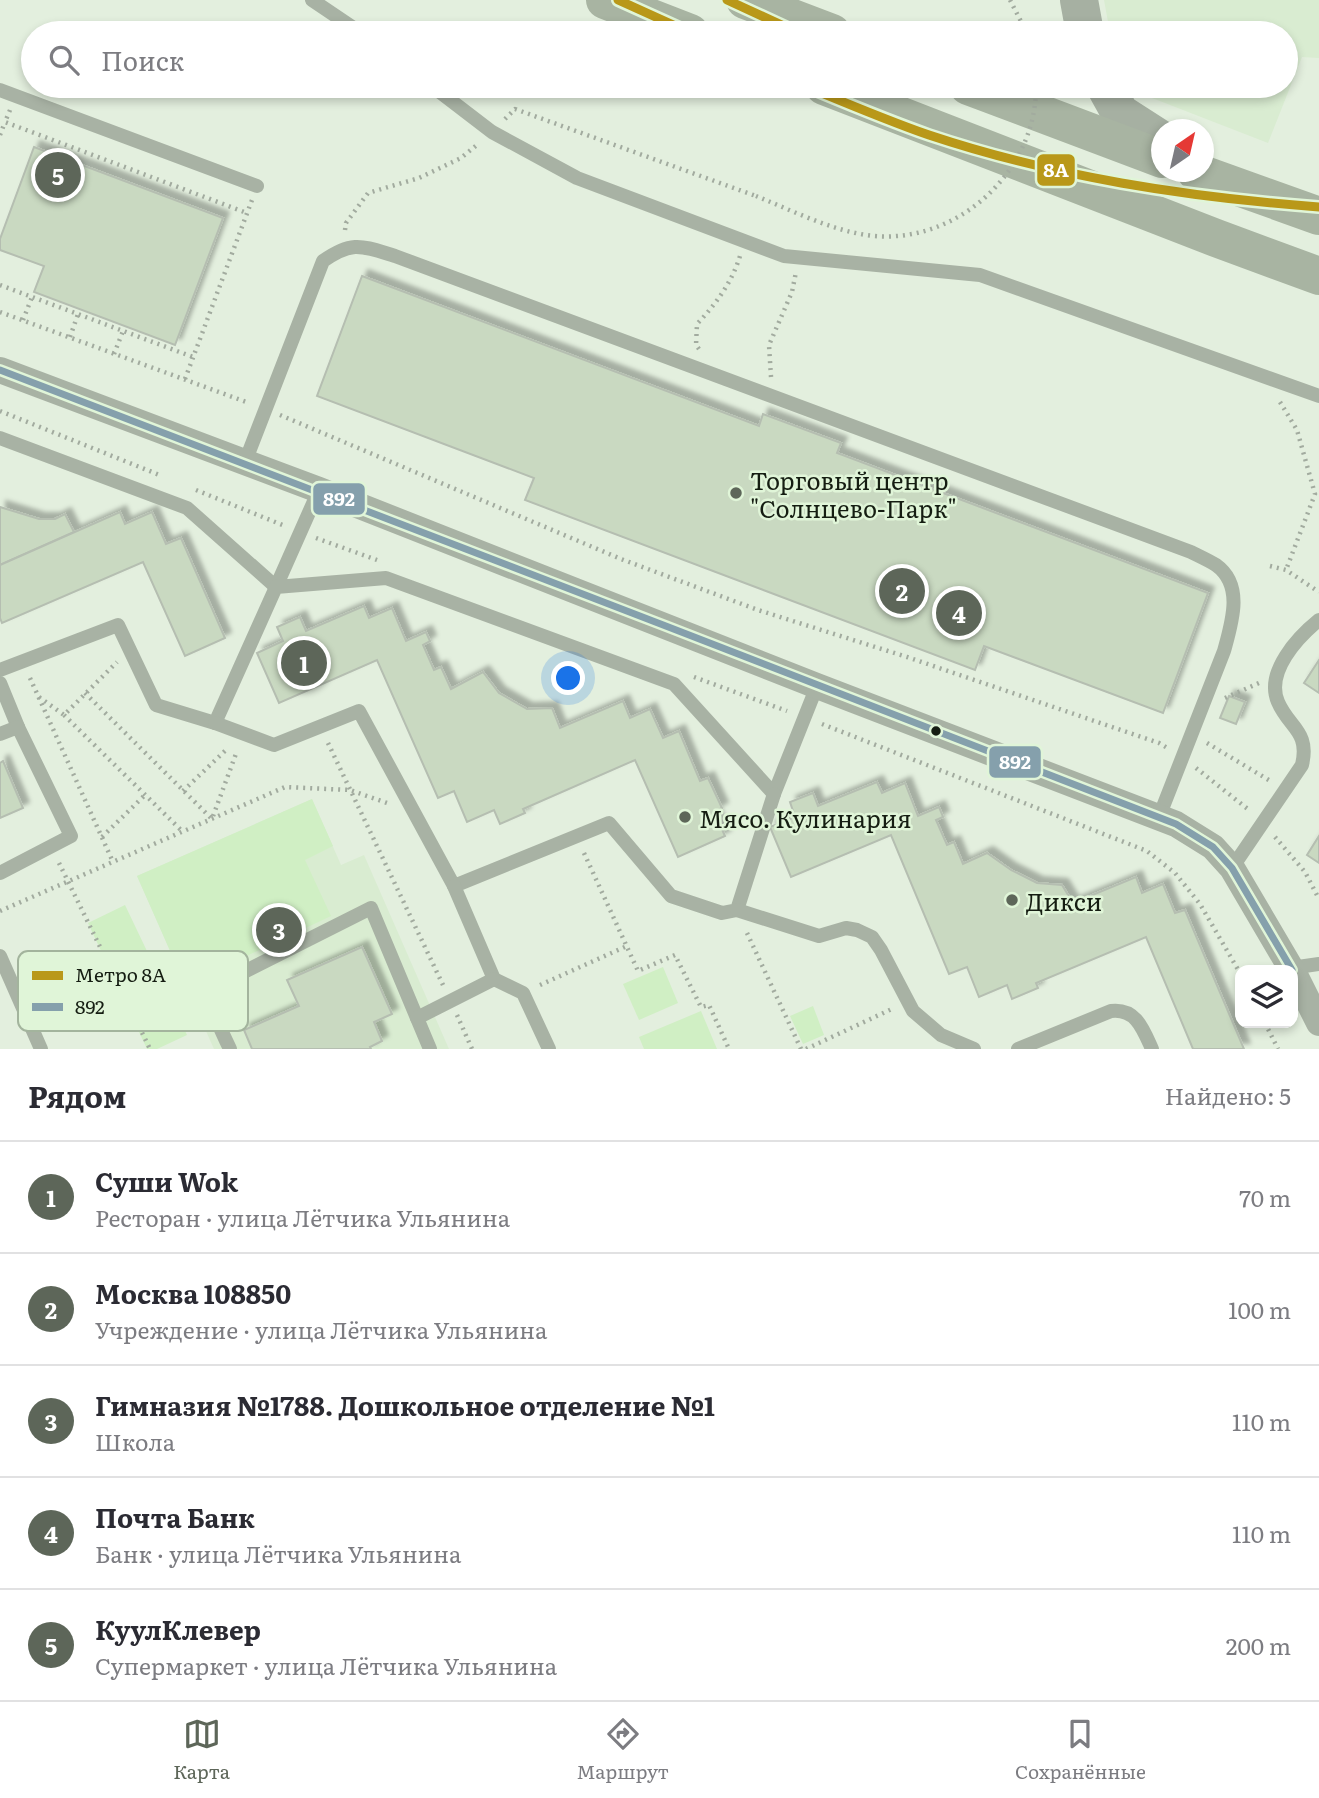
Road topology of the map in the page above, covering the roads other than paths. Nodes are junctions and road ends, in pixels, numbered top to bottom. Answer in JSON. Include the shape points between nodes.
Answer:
{"nodes":[{"id":1,"x":312,"y":0,"type":"edge"},
{"id":2,"x":605,"y":0,"type":"edge"},
{"id":3,"x":745,"y":0,"type":"edge"},
{"id":4,"x":1079,"y":0,"type":"edge"},
{"id":5,"x":343,"y":21,"type":"edge"},
{"id":6,"x":659,"y":21,"type":"edge"},
{"id":7,"x":800,"y":21,"type":"edge"},
{"id":8,"x":1083,"y":21,"type":"edge"},
{"id":9,"x":0,"y":90,"type":"edge"},
{"id":10,"x":21,"y":97,"type":"edge"},
{"id":11,"x":23,"y":98,"type":"edge"},
{"id":12,"x":448,"y":98,"type":"edge"},
{"id":13,"x":855,"y":98,"type":"edge"},
{"id":14,"x":1000,"y":98,"type":"edge"},
{"id":15,"x":1112,"y":98,"type":"edge"},
{"id":16,"x":1151,"y":133,"type":"edge"},
{"id":17,"x":1151,"y":155,"type":"edge"},
{"id":18,"x":1214,"y":177,"type":"edge"},
{"id":19,"x":257,"y":187,"type":"road end"},
{"id":20,"x":1319,"y":216,"type":"edge"},
{"id":21,"x":1319,"y":276,"type":"edge"},
{"id":22,"x":0,"y":370,"type":"edge"},
{"id":23,"x":1319,"y":396,"type":"edge"},
{"id":24,"x":0,"y":438,"type":"edge"},
{"id":25,"x":245,"y":462,"type":"junction"},
{"id":26,"x":319,"y":489,"type":"junction"},
{"id":27,"x":276,"y":587,"type":"junction"},
{"id":28,"x":1319,"y":620,"type":"edge"},
{"id":29,"x":0,"y":670,"type":"edge"},
{"id":30,"x":0,"y":683,"type":"edge"},
{"id":31,"x":817,"y":687,"type":"junction"},
{"id":32,"x":215,"y":723,"type":"junction"},
{"id":33,"x":18,"y":727,"type":"junction"},
{"id":34,"x":0,"y":734,"type":"edge"},
{"id":35,"x":774,"y":794,"type":"junction"},
{"id":36,"x":1159,"y":817,"type":"junction"},
{"id":37,"x":1232,"y":868,"type":"junction"},
{"id":38,"x":0,"y":873,"type":"edge"},
{"id":39,"x":454,"y":886,"type":"junction"},
{"id":40,"x":737,"y":910,"type":"junction"},
{"id":41,"x":0,"y":956,"type":"edge"},
{"id":42,"x":1319,"y":964,"type":"edge"},
{"id":43,"x":1289,"y":965,"type":"edge"},
{"id":44,"x":1298,"y":969,"type":"edge"},
{"id":45,"x":248,"y":970,"type":"edge"},
{"id":46,"x":495,"y":979,"type":"junction"},
{"id":47,"x":1298,"y":982,"type":"edge"},
{"id":48,"x":18,"y":997,"type":"edge"},
{"id":49,"x":417,"y":1018,"type":"junction"},
{"id":50,"x":1319,"y":1023,"type":"edge"},
{"id":51,"x":33,"y":1031,"type":"edge"},
{"id":52,"x":222,"y":1031,"type":"edge"},
{"id":53,"x":41,"y":1049,"type":"edge"},
{"id":54,"x":230,"y":1049,"type":"edge"},
{"id":55,"x":430,"y":1049,"type":"edge"},
{"id":56,"x":550,"y":1049,"type":"edge"},
{"id":57,"x":974,"y":1049,"type":"edge"},
{"id":58,"x":1018,"y":1049,"type":"edge"},
{"id":59,"x":1152,"y":1049,"type":"edge"}],
"edges":[{"from":1,"to":5,"type":"lane"},
{"from":2,"to":6,"type":"main road"},
{"from":3,"to":7,"type":"main road"},
{"from":4,"to":8,"type":"street"},
{"from":9,"to":10,"type":"lane"},
{"from":11,"to":19,"type":"lane"},
{"from":12,"to":23,"type":"lane","via":[[492,132],[577,178],[784,257],[981,275]]},
{"from":13,"to":21,"type":"main road"},
{"from":14,"to":17,"type":"main road"},
{"from":15,"to":16,"type":"street","via":[[1120,113]]},
{"from":18,"to":20,"type":"main road"},
{"from":22,"to":25,"type":"street"},
{"from":24,"to":27,"type":"lane","via":[[187,508]]},
{"from":25,"to":26,"type":"street"},
{"from":25,"to":36,"type":"lane","via":[[323,261],[341,248],[362,246],[1191,552],[1217,566],[1232,583],[1234,602],[1224,651]]},
{"from":26,"to":27,"type":"lane"},
{"from":26,"to":31,"type":"street"},
{"from":27,"to":32,"type":"lane"},
{"from":27,"to":35,"type":"lane","via":[[386,578],[674,684]]},
{"from":28,"to":37,"type":"lane","via":[[1300,636],[1276,676],[1278,702],[1298,729],[1304,747],[1302,765]]},
{"from":29,"to":32,"type":"lane","via":[[118,625],[156,705]]},
{"from":30,"to":33,"type":"lane"},
{"from":31,"to":35,"type":"lane"},
{"from":31,"to":36,"type":"street"},
{"from":32,"to":39,"type":"lane","via":[[274,745],[359,711]]},
{"from":33,"to":34,"type":"lane"},
{"from":33,"to":38,"type":"lane","via":[[71,836]]},
{"from":35,"to":40,"type":"lane"},
{"from":36,"to":37,"type":"street","via":[[1213,847]]},
{"from":37,"to":43,"type":"street"},
{"from":39,"to":40,"type":"lane","via":[[609,823],[671,896],[722,913]]},
{"from":39,"to":46,"type":"lane"},
{"from":40,"to":57,"type":"lane","via":[[819,936],[846,928],[872,937],[913,1011],[941,1035]]},
{"from":41,"to":48,"type":"lane"},
{"from":42,"to":44,"type":"lane"},
{"from":45,"to":49,"type":"lane","via":[[371,908]]},
{"from":46,"to":49,"type":"lane"},
{"from":46,"to":56,"type":"lane","via":[[523,993]]},
{"from":47,"to":50,"type":"street"},
{"from":49,"to":55,"type":"lane"},
{"from":51,"to":53,"type":"lane"},
{"from":52,"to":54,"type":"lane"},
{"from":58,"to":59,"type":"lane","via":[[1111,1010],[1128,1012],[1138,1020]]}]}
